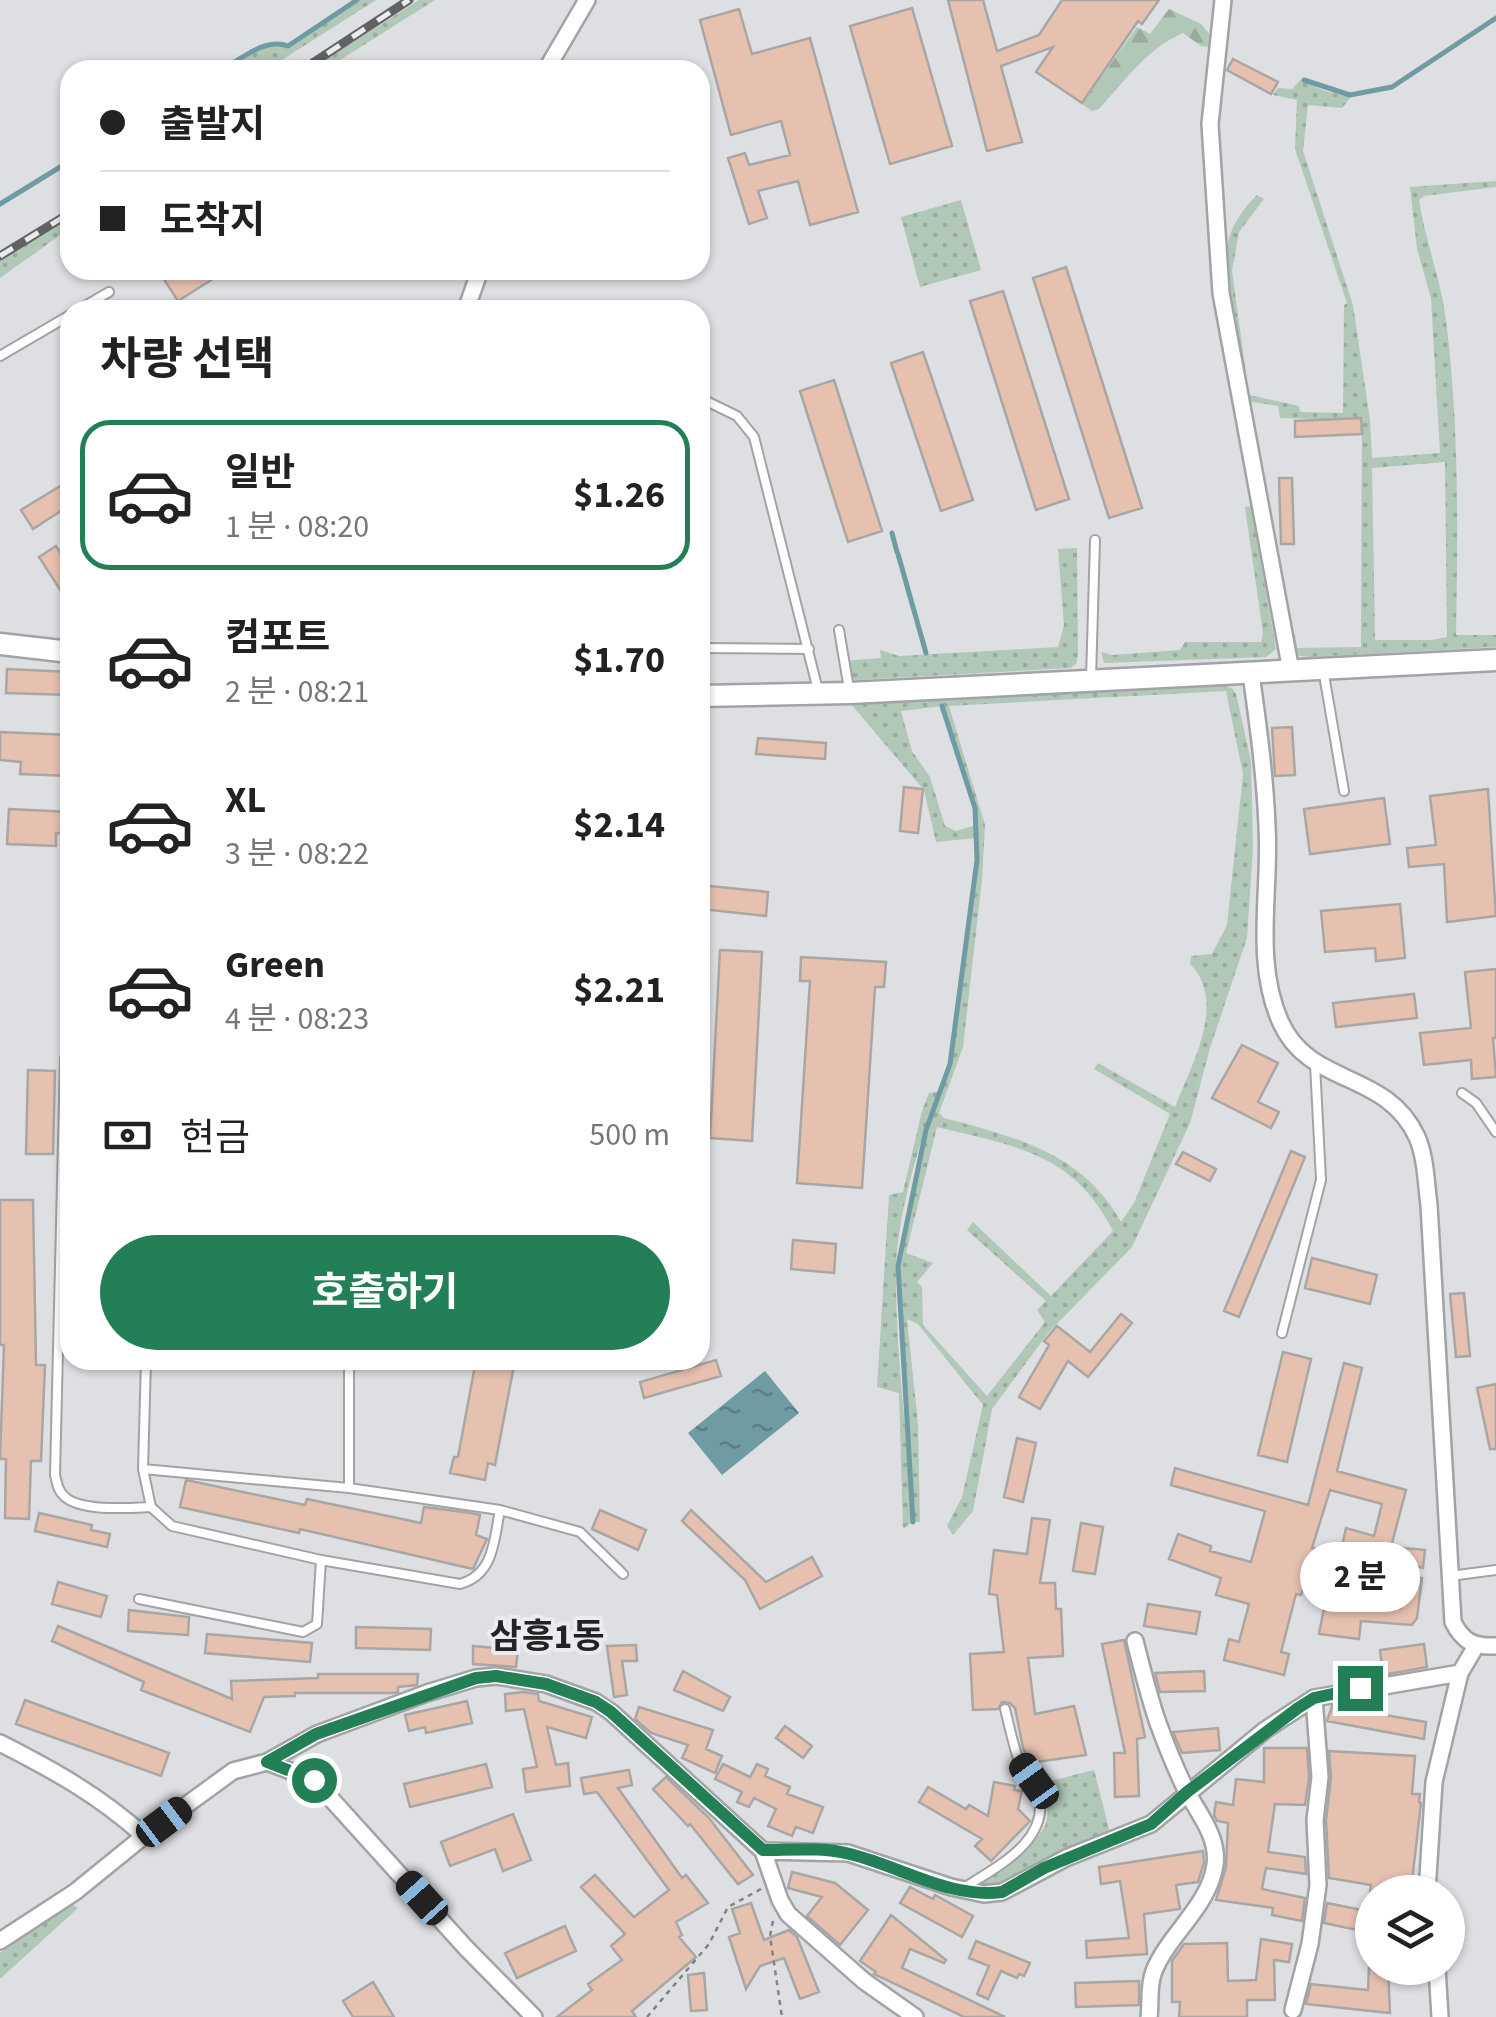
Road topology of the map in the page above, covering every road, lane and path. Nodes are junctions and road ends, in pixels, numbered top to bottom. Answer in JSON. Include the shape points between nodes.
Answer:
{"nodes":[{"id":1,"x":587,"y":0,"type":"edge"},
{"id":2,"x":1223,"y":0,"type":"edge"},
{"id":3,"x":552,"y":60,"type":"edge"},
{"id":4,"x":109,"y":292,"type":"dead end"},
{"id":5,"x":95,"y":300,"type":"edge"},
{"id":6,"x":60,"y":321,"type":"edge"},
{"id":7,"x":0,"y":356,"type":"edge"},
{"id":8,"x":710,"y":403,"type":"edge"},
{"id":9,"x":1095,"y":540,"type":"dead end"},
{"id":10,"x":839,"y":630,"type":"dead end"},
{"id":11,"x":0,"y":644,"type":"edge"},
{"id":12,"x":710,"y":648,"type":"edge"},
{"id":13,"x":809,"y":649,"type":"junction"},
{"id":14,"x":60,"y":651,"type":"edge"},
{"id":15,"x":1496,"y":660,"type":"edge"},
{"id":16,"x":1323,"y":670,"type":"junction"},
{"id":17,"x":1291,"y":671,"type":"junction"},
{"id":18,"x":1252,"y":674,"type":"junction"},
{"id":19,"x":1091,"y":680,"type":"junction"},
{"id":20,"x":850,"y":693,"type":"junction"},
{"id":21,"x":819,"y":694,"type":"junction"},
{"id":22,"x":710,"y":696,"type":"edge"},
{"id":23,"x":1344,"y":791,"type":"dead end"},
{"id":24,"x":1315,"y":1064,"type":"junction"},
{"id":25,"x":1462,"y":1093,"type":"dead end"},
{"id":26,"x":1496,"y":1132,"type":"edge"},
{"id":27,"x":60,"y":1243,"type":"edge"},
{"id":28,"x":1282,"y":1333,"type":"dead end"},
{"id":29,"x":146,"y":1370,"type":"edge"},
{"id":30,"x":349,"y":1370,"type":"edge"},
{"id":31,"x":143,"y":1469,"type":"junction"},
{"id":32,"x":348,"y":1488,"type":"junction"},
{"id":33,"x":151,"y":1507,"type":"junction"},
{"id":34,"x":500,"y":1510,"type":"junction"},
{"id":35,"x":321,"y":1560,"type":"junction"},
{"id":36,"x":1496,"y":1570,"type":"edge"},
{"id":37,"x":622,"y":1574,"type":"dead end"},
{"id":38,"x":1450,"y":1576,"type":"junction"},
{"id":39,"x":140,"y":1599,"type":"dead end"},
{"id":40,"x":1136,"y":1642,"type":"dead end"},
{"id":41,"x":1476,"y":1646,"type":"junction"},
{"id":42,"x":1496,"y":1646,"type":"edge"},
{"id":43,"x":1460,"y":1673,"type":"junction"},
{"id":44,"x":1314,"y":1698,"type":"junction"},
{"id":45,"x":1005,"y":1709,"type":"dead end"},
{"id":46,"x":0,"y":1743,"type":"edge"},
{"id":47,"x":267,"y":1762,"type":"junction"},
{"id":48,"x":1187,"y":1792,"type":"junction"},
{"id":49,"x":144,"y":1836,"type":"junction"},
{"id":50,"x":763,"y":1850,"type":"junction"},
{"id":51,"x":1428,"y":1875,"type":"edge"},
{"id":52,"x":774,"y":1879,"type":"junction"},
{"id":53,"x":961,"y":1890,"type":"junction"},
{"id":54,"x":780,"y":1900,"type":"junction"},
{"id":55,"x":0,"y":1941,"type":"edge"},
{"id":56,"x":1438,"y":1985,"type":"edge"},
{"id":57,"x":1293,"y":2010,"type":"dead end"},
{"id":58,"x":534,"y":2017,"type":"edge"},
{"id":59,"x":647,"y":2017,"type":"edge"},
{"id":60,"x":782,"y":2017,"type":"edge"},
{"id":61,"x":915,"y":2017,"type":"edge"},
{"id":62,"x":1149,"y":2017,"type":"edge"},
{"id":63,"x":1440,"y":2017,"type":"edge"}],
"edges":[{"from":1,"to":3,"type":"street"},
{"from":2,"to":17,"type":"street","via":[[1210,124],[1222,293]]},
{"from":4,"to":5,"type":"lane"},
{"from":6,"to":7,"type":"lane"},
{"from":8,"to":13,"type":"lane","via":[[737,416],[754,437]]},
{"from":9,"to":19,"type":"lane"},
{"from":10,"to":20,"type":"lane"},
{"from":11,"to":14,"type":"street"},
{"from":12,"to":13,"type":"lane"},
{"from":13,"to":21,"type":"lane"},
{"from":15,"to":16,"type":"street"},
{"from":16,"to":17,"type":"street"},
{"from":16,"to":23,"type":"lane"},
{"from":17,"to":18,"type":"street"},
{"from":18,"to":19,"type":"street"},
{"from":18,"to":24,"type":"street","via":[[1268,829],[1265,937],[1272,998],[1290,1038]]},
{"from":19,"to":20,"type":"street"},
{"from":20,"to":21,"type":"street"},
{"from":21,"to":22,"type":"street"},
{"from":24,"to":28,"type":"lane","via":[[1321,1180]]},
{"from":24,"to":38,"type":"street","via":[[1396,1107],[1422,1154]]},
{"from":25,"to":26,"type":"lane"},
{"from":27,"to":33,"type":"lane","via":[[55,1475],[61,1494],[116,1510]]},
{"from":29,"to":31,"type":"lane"},
{"from":30,"to":32,"type":"lane"},
{"from":31,"to":32,"type":"lane"},
{"from":31,"to":33,"type":"lane"},
{"from":32,"to":34,"type":"lane"},
{"from":33,"to":35,"type":"lane","via":[[172,1526]]},
{"from":34,"to":35,"type":"lane","via":[[490,1558],[471,1581]]},
{"from":34,"to":37,"type":"lane","via":[[580,1532]]},
{"from":35,"to":39,"type":"lane","via":[[317,1624],[303,1632]]},
{"from":36,"to":38,"type":"lane"},
{"from":38,"to":41,"type":"street","via":[[1453,1622]]},
{"from":40,"to":48,"type":"street","via":[[1158,1724]]},
{"from":41,"to":42,"type":"street"},
{"from":41,"to":43,"type":"street"},
{"from":43,"to":44,"type":"street"},
{"from":43,"to":51,"type":"street","via":[[1434,1782]]},
{"from":44,"to":48,"type":"street"},
{"from":44,"to":57,"type":"street","via":[[1318,1885]]},
{"from":45,"to":53,"type":"lane","via":[[1018,1760],[1038,1793],[1041,1819],[1013,1854]]},
{"from":46,"to":49,"type":"street","via":[[84,1788]]},
{"from":47,"to":49,"type":"street","via":[[233,1771]]},
{"from":47,"to":50,"type":"street","via":[[316,1734],[427,1693],[476,1678],[521,1678],[611,1712]]},
{"from":47,"to":58,"type":"street","via":[[314,1780]]},
{"from":48,"to":53,"type":"street","via":[[1151,1824],[1002,1892]]},
{"from":48,"to":62,"type":"street","via":[[1215,1847],[1215,1867],[1156,1965]]},
{"from":49,"to":55,"type":"street"},
{"from":50,"to":52,"type":"street"},
{"from":50,"to":53,"type":"street","via":[[848,1853]]},
{"from":52,"to":54,"type":"street"},
{"from":52,"to":59,"type":"path","via":[[728,1907],[709,1944]]},
{"from":54,"to":60,"type":"path","via":[[770,1936]]},
{"from":54,"to":61,"type":"street","via":[[839,1959]]},
{"from":56,"to":63,"type":"street"}]}
